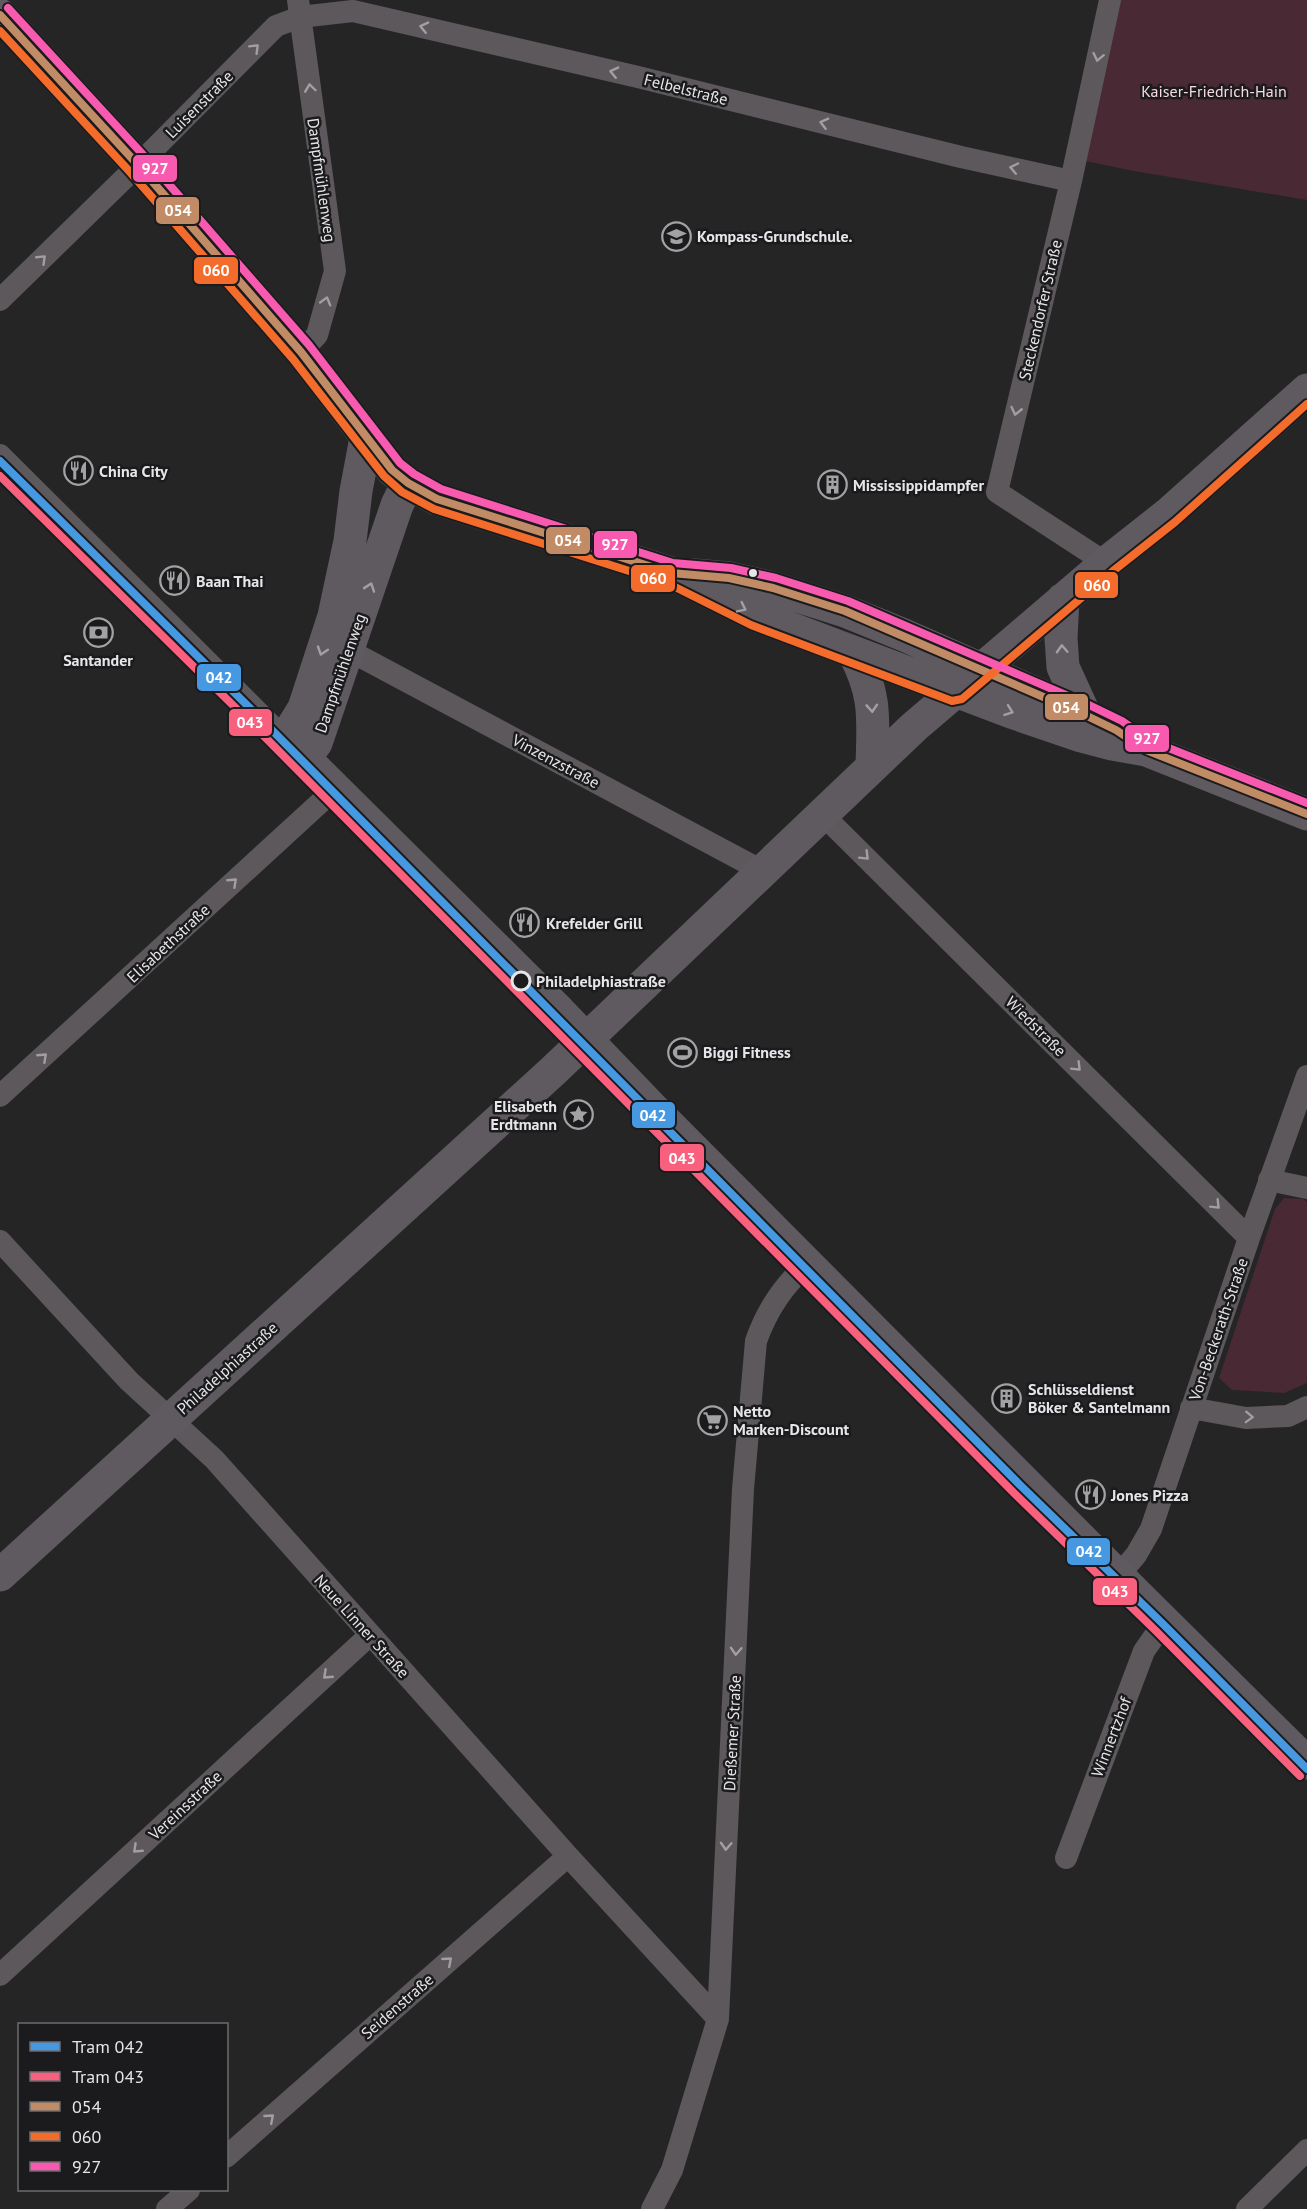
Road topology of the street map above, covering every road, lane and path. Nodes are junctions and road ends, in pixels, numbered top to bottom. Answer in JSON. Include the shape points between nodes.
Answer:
{"nodes":[{"id":1,"x":1110,"y":0,"type":"edge"},
{"id":2,"x":299,"y":9,"type":"edge"},
{"id":3,"x":0,"y":15,"type":"edge"},
{"id":4,"x":138,"y":165,"type":"junction"},
{"id":5,"x":1071,"y":181,"type":"junction"},
{"id":6,"x":0,"y":300,"type":"edge"},
{"id":7,"x":301,"y":352,"type":"junction"},
{"id":8,"x":1307,"y":390,"type":"edge"},
{"id":9,"x":366,"y":438,"type":"junction"},
{"id":10,"x":0,"y":455,"type":"edge"},
{"id":11,"x":408,"y":483,"type":"junction"},
{"id":12,"x":1106,"y":563,"type":"junction"},
{"id":13,"x":671,"y":573,"type":"junction"},
{"id":14,"x":1063,"y":599,"type":"junction"},
{"id":15,"x":348,"y":650,"type":"junction"},
{"id":16,"x":854,"y":653,"type":"junction"},
{"id":17,"x":981,"y":669,"type":"junction"},
{"id":18,"x":955,"y":691,"type":"junction"},
{"id":19,"x":1085,"y":715,"type":"junction"},
{"id":20,"x":294,"y":748,"type":"junction"},
{"id":21,"x":1146,"y":750,"type":"junction"},
{"id":22,"x":872,"y":767,"type":"junction"},
{"id":23,"x":335,"y":789,"type":"junction"},
{"id":24,"x":823,"y":814,"type":"junction"},
{"id":25,"x":1307,"y":814,"type":"edge"},
{"id":26,"x":764,"y":872,"type":"junction"},
{"id":27,"x":586,"y":1040,"type":"junction"},
{"id":28,"x":1307,"y":1076,"type":"edge"},
{"id":29,"x":0,"y":1096,"type":"edge"},
{"id":30,"x":1269,"y":1180,"type":"junction"},
{"id":31,"x":1307,"y":1188,"type":"edge"},
{"id":32,"x":1249,"y":1238,"type":"junction"},
{"id":33,"x":0,"y":1241,"type":"edge"},
{"id":34,"x":808,"y":1264,"type":"junction"},
{"id":35,"x":1307,"y":1407,"type":"edge"},
{"id":36,"x":1191,"y":1408,"type":"junction"},
{"id":37,"x":171,"y":1419,"type":"junction"},
{"id":38,"x":0,"y":1575,"type":"edge"},
{"id":39,"x":1118,"y":1576,"type":"junction"},
{"id":40,"x":1165,"y":1621,"type":"junction"},
{"id":41,"x":370,"y":1635,"type":"junction"},
{"id":42,"x":1307,"y":1763,"type":"edge"},
{"id":43,"x":568,"y":1856,"type":"junction"},
{"id":44,"x":1066,"y":1858,"type":"dead end"},
{"id":45,"x":0,"y":1975,"type":"edge"},
{"id":46,"x":718,"y":2019,"type":"junction"},
{"id":47,"x":1307,"y":2150,"type":"edge"},
{"id":48,"x":228,"y":2155,"type":"edge"},
{"id":49,"x":188,"y":2191,"type":"edge"},
{"id":50,"x":167,"y":2209,"type":"edge"},
{"id":51,"x":652,"y":2209,"type":"edge"},
{"id":52,"x":1247,"y":2209,"type":"edge"}],
"edges":[{"from":1,"to":5,"type":"street","name":"Steckendorfer Straße","one_way":true},
{"from":4,"to":2,"type":"street","name":"Luisenstraße","one_way":true,"via":[[276,26]]},
{"from":5,"to":2,"type":"street","name":"Felbelstraße","one_way":true,"via":[[353,11]]},
{"from":7,"to":2,"type":"street","name":"Dampfmühlenweg","one_way":true,"via":[[317,334],[335,271]]},
{"from":3,"to":4,"type":"street"},
{"from":6,"to":4,"type":"street","name":"Luisenstraße","one_way":true},
{"from":4,"to":7,"type":"street"},
{"from":5,"to":12,"type":"street","name":"Steckendorfer Straße","one_way":true,"via":[[997,492]]},
{"from":7,"to":9,"type":"street"},
{"from":8,"to":12,"type":"street","name":"Philadelphiastraße","via":[[1168,514]]},
{"from":9,"to":11,"type":"street"},
{"from":9,"to":20,"type":"street","name":"Dampfmühlenweg","one_way":true,"via":[[334,616],[304,708],[290,731]]},
{"from":10,"to":20,"type":"street"},
{"from":11,"to":13,"type":"street","via":[[437,499]]},
{"from":15,"to":11,"type":"street","name":"Dampfmühlenweg","one_way":true},
{"from":12,"to":14,"type":"street","name":"Philadelphiastraße"},
{"from":13,"to":16,"type":"street","one_way":true,"via":[[755,615]]},
{"from":13,"to":17,"type":"street","via":[[729,578],[783,591],[845,611]]},
{"from":14,"to":17,"type":"street","name":"Philadelphiastraße"},
{"from":19,"to":14,"type":"street","one_way":true,"via":[[1063,667]]},
{"from":15,"to":20,"type":"street","name":"Dampfmühlenweg","via":[[316,743]]},
{"from":15,"to":26,"type":"street","name":"Vinzenzstraße"},
{"from":16,"to":18,"type":"street"},
{"from":16,"to":22,"type":"street","one_way":true,"via":[[872,698]]},
{"from":17,"to":18,"type":"street","name":"Philadelphiastraße"},
{"from":17,"to":19,"type":"street"},
{"from":18,"to":21,"type":"street","one_way":true,"via":[[1078,735]]},
{"from":18,"to":22,"type":"street","name":"Philadelphiastraße"},
{"from":19,"to":21,"type":"street"},
{"from":20,"to":23,"type":"street"},
{"from":21,"to":25,"type":"street"},
{"from":22,"to":24,"type":"street","name":"Philadelphiastraße"},
{"from":23,"to":27,"type":"street"},
{"from":29,"to":23,"type":"street","name":"Elisabethstraße","one_way":true},
{"from":24,"to":26,"type":"street","name":"Philadelphiastraße"},
{"from":24,"to":32,"type":"street","name":"Wiedstraße","one_way":true},
{"from":26,"to":27,"type":"street","name":"Philadelphiastraße"},
{"from":27,"to":34,"type":"street"},
{"from":27,"to":37,"type":"street","name":"Philadelphiastraße"},
{"from":28,"to":30,"type":"street","name":"Von-Beckerath-Straße"},
{"from":30,"to":31,"type":"street"},
{"from":30,"to":32,"type":"street","name":"Von-Beckerath-Straße"},
{"from":32,"to":36,"type":"street","name":"Von-Beckerath-Straße"},
{"from":33,"to":37,"type":"street","name":"Neue Linner Straße","via":[[129,1381]]},
{"from":34,"to":39,"type":"street"},
{"from":34,"to":46,"type":"street","name":"Dießemer Straße","one_way":true,"via":[[776,1297],[756,1341],[743,1489]]},
{"from":36,"to":35,"type":"street","one_way":true,"via":[[1246,1418],[1288,1416]]},
{"from":36,"to":39,"type":"street","name":"Von-Beckerath-Straße","via":[[1151,1529]]},
{"from":37,"to":38,"type":"street","name":"Philadelphiastraße"},
{"from":37,"to":41,"type":"street","name":"Neue Linner Straße","via":[[214,1459]]},
{"from":39,"to":40,"type":"street"},
{"from":40,"to":42,"type":"street"},
{"from":40,"to":44,"type":"street","name":"Winnertzhof","via":[[1143,1651]]},
{"from":41,"to":43,"type":"street","name":"Neue Linner Straße"},
{"from":41,"to":45,"type":"street","name":"Vereinsstraße","one_way":true},
{"from":43,"to":46,"type":"street","name":"Neue Linner Straße"},
{"from":48,"to":43,"type":"street","name":"Seidenstraße","one_way":true},
{"from":46,"to":51,"type":"street","name":"Dießemer Straße","via":[[672,2170]]},
{"from":47,"to":52,"type":"street"},
{"from":49,"to":50,"type":"street"}]}
